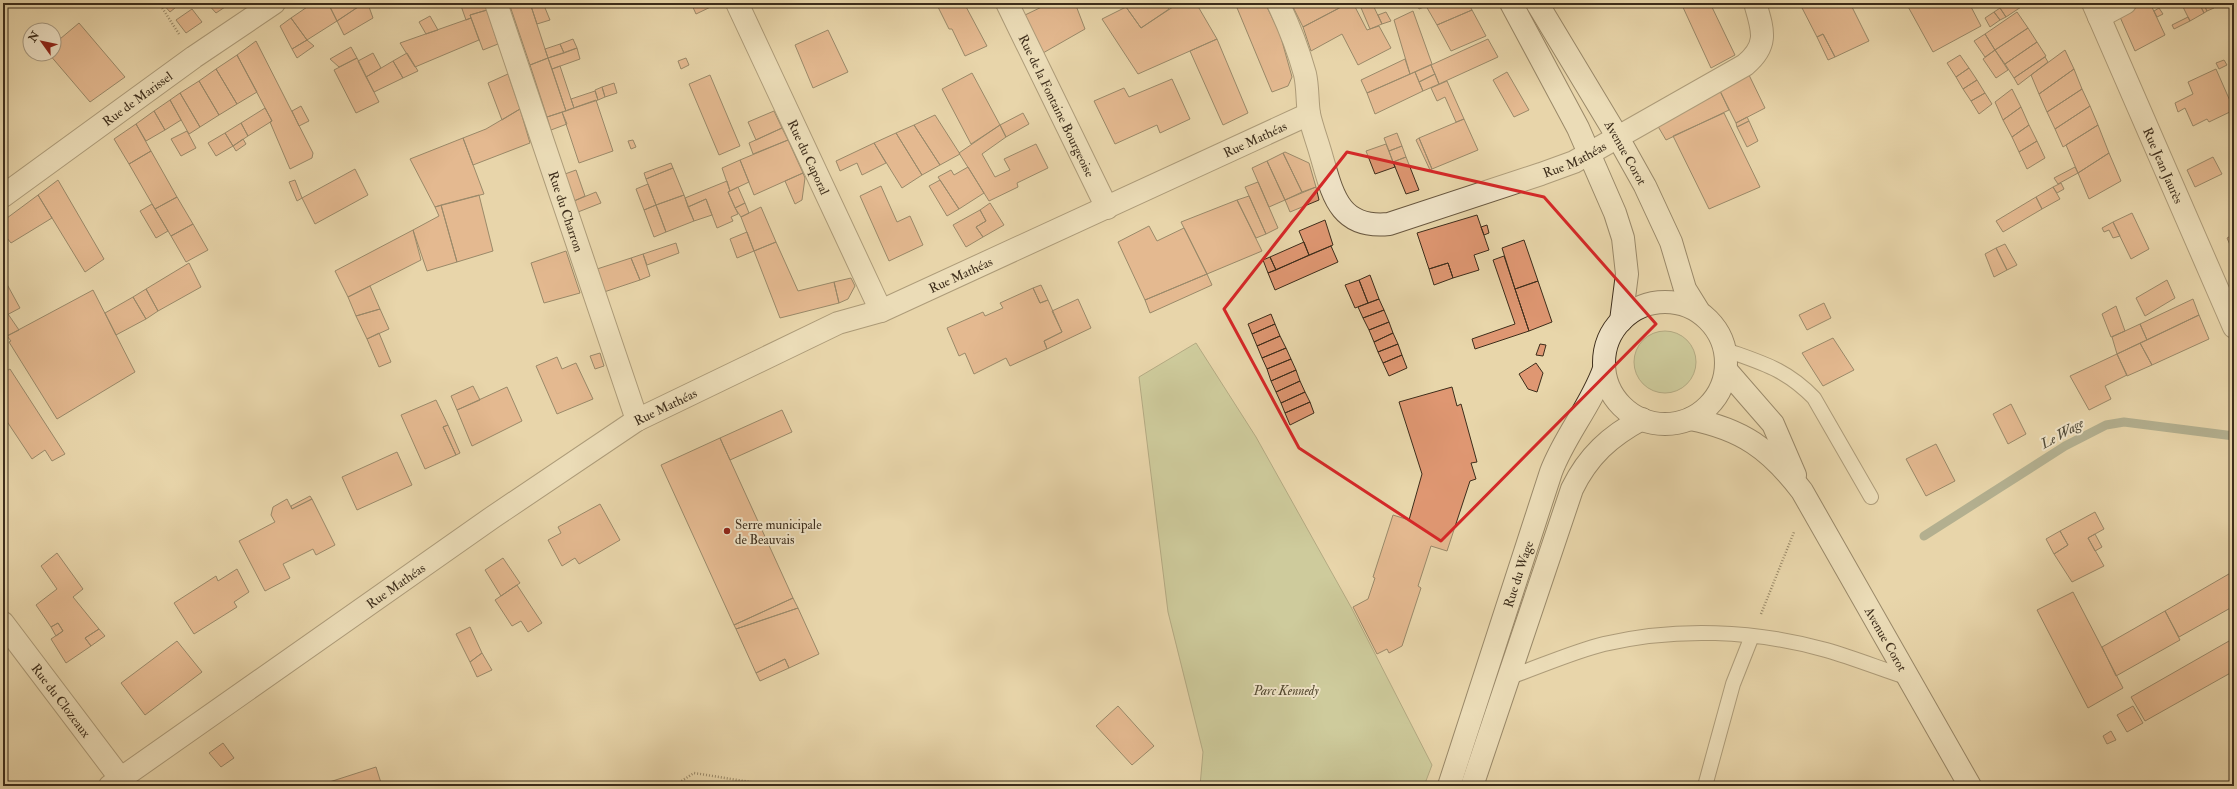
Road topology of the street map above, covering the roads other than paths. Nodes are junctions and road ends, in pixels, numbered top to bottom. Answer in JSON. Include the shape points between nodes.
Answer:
{"nodes":[{"id":1,"x":274,"y":3,"type":"edge"},
{"id":2,"x":496,"y":3,"type":"edge"},
{"id":3,"x":737,"y":3,"type":"edge"},
{"id":4,"x":1007,"y":3,"type":"edge"},
{"id":5,"x":1278,"y":3,"type":"edge"},
{"id":6,"x":1511,"y":3,"type":"edge"},
{"id":7,"x":1537,"y":3,"type":"edge"},
{"id":8,"x":1755,"y":3,"type":"edge"},
{"id":9,"x":2125,"y":3,"type":"edge"},
{"id":10,"x":2096,"y":10,"type":"edge"},
{"id":11,"x":1309,"y":114,"type":"junction"},
{"id":12,"x":1617,"y":136,"type":"junction"},
{"id":13,"x":1590,"y":152,"type":"junction"},
{"id":14,"x":3,"y":196,"type":"edge"},
{"id":15,"x":1107,"y":208,"type":"junction"},
{"id":16,"x":1698,"y":310,"type":"junction"},
{"id":17,"x":881,"y":311,"type":"junction"},
{"id":18,"x":1620,"y":321,"type":"junction"},
{"id":19,"x":2234,"y":327,"type":"edge"},
{"id":20,"x":1726,"y":360,"type":"junction"},
{"id":21,"x":1604,"y":369,"type":"junction"},
{"id":22,"x":1642,"y":419,"type":"junction"},
{"id":23,"x":1690,"y":419,"type":"junction"},
{"id":24,"x":637,"y":420,"type":"junction"},
{"id":25,"x":1804,"y":495,"type":"junction"},
{"id":26,"x":1871,"y":496,"type":"dead end"},
{"id":27,"x":3,"y":622,"type":"edge"},
{"id":28,"x":1752,"y":636,"type":"junction"},
{"id":29,"x":1508,"y":678,"type":"junction"},
{"id":30,"x":1909,"y":678,"type":"junction"},
{"id":31,"x":116,"y":782,"type":"edge"},
{"id":32,"x":1449,"y":786,"type":"edge"},
{"id":33,"x":1472,"y":786,"type":"edge"},
{"id":34,"x":1704,"y":786,"type":"edge"},
{"id":35,"x":1970,"y":786,"type":"edge"}],
"edges":[{"from":1,"to":14,"type":"street","name":"Rue de Marissel","via":[[194,57]]},
{"from":2,"to":24,"type":"street","name":"Rue du Charron"},
{"from":3,"to":17,"type":"street","name":"Rue du Caporal"},
{"from":4,"to":15,"type":"street","name":"Rue de la Fontaine Bourgeoise"},
{"from":5,"to":11,"type":"street","via":[[1298,50],[1305,76]]},
{"from":6,"to":13,"type":"street","name":"Avenue Corot"},
{"from":7,"to":12,"type":"street","name":"Avenue Corot"},
{"from":8,"to":12,"type":"street","name":"Rue Mathéas","via":[[1763,37],[1762,44],[1752,60]]},
{"from":9,"to":10,"type":"street"},
{"from":10,"to":19,"type":"street","name":"Rue Jean Jaurès"},
{"from":11,"to":13,"type":"street","name":"Rue Mathéas","via":[[1336,202],[1354,218],[1378,225],[1389,224],[1547,172]]},
{"from":11,"to":15,"type":"street","name":"Rue Mathéas"},
{"from":12,"to":13,"type":"street","name":"Rue Mathéas"},
{"from":12,"to":16,"type":"street","name":"Avenue Corot","via":[[1665,227],[1684,289]]},
{"from":13,"to":18,"type":"street","name":"Avenue Corot","via":[[1623,238],[1627,274]]},
{"from":15,"to":17,"type":"street","name":"Rue Mathéas"},
{"from":16,"to":18,"type":"street","name":"Avenue Corot","via":[[1680,303],[1662,301],[1635,309]]},
{"from":16,"to":20,"type":"street","name":"Avenue Corot","via":[[1713,323],[1723,341]]},
{"from":17,"to":24,"type":"street","name":"Rue Mathéas","via":[[838,323]]},
{"from":18,"to":21,"type":"street","name":"Avenue Corot","via":[[1607,343]]},
{"from":20,"to":23,"type":"street","name":"Avenue Corot","via":[[1722,388],[1712,403]]},
{"from":20,"to":25,"type":"street","name":"Avenue Corot","via":[[1781,439]]},
{"from":20,"to":26,"type":"lane","via":[[1776,367],[1803,387],[1814,398]]},
{"from":21,"to":22,"type":"street","name":"Avenue Corot","via":[[1609,388],[1619,403]]},
{"from":21,"to":32,"type":"street","name":"Rue du Wage","via":[[1592,399],[1565,440],[1551,472]]},
{"from":22,"to":23,"type":"street","name":"Avenue Corot","via":[[1671,424]]},
{"from":22,"to":29,"type":"street","name":"Rue du Wage","via":[[1605,442],[1579,475],[1565,508]]},
{"from":23,"to":25,"type":"street","name":"Avenue Corot","via":[[1712,423],[1747,438],[1778,463]]},
{"from":24,"to":31,"type":"street","name":"Rue Mathéas","via":[[493,517]]},
{"from":25,"to":30,"type":"street","name":"Avenue Corot"},
{"from":27,"to":31,"type":"street","name":"Rue du Clozeaux"},
{"from":28,"to":29,"type":"lane","via":[[1692,633],[1632,638],[1603,645]]},
{"from":28,"to":30,"type":"lane","via":[[1826,650]]},
{"from":28,"to":34,"type":"lane","via":[[1733,684]]},
{"from":29,"to":33,"type":"street","name":"Rue du Wage"},
{"from":30,"to":35,"type":"street","name":"Avenue Corot"}]}
